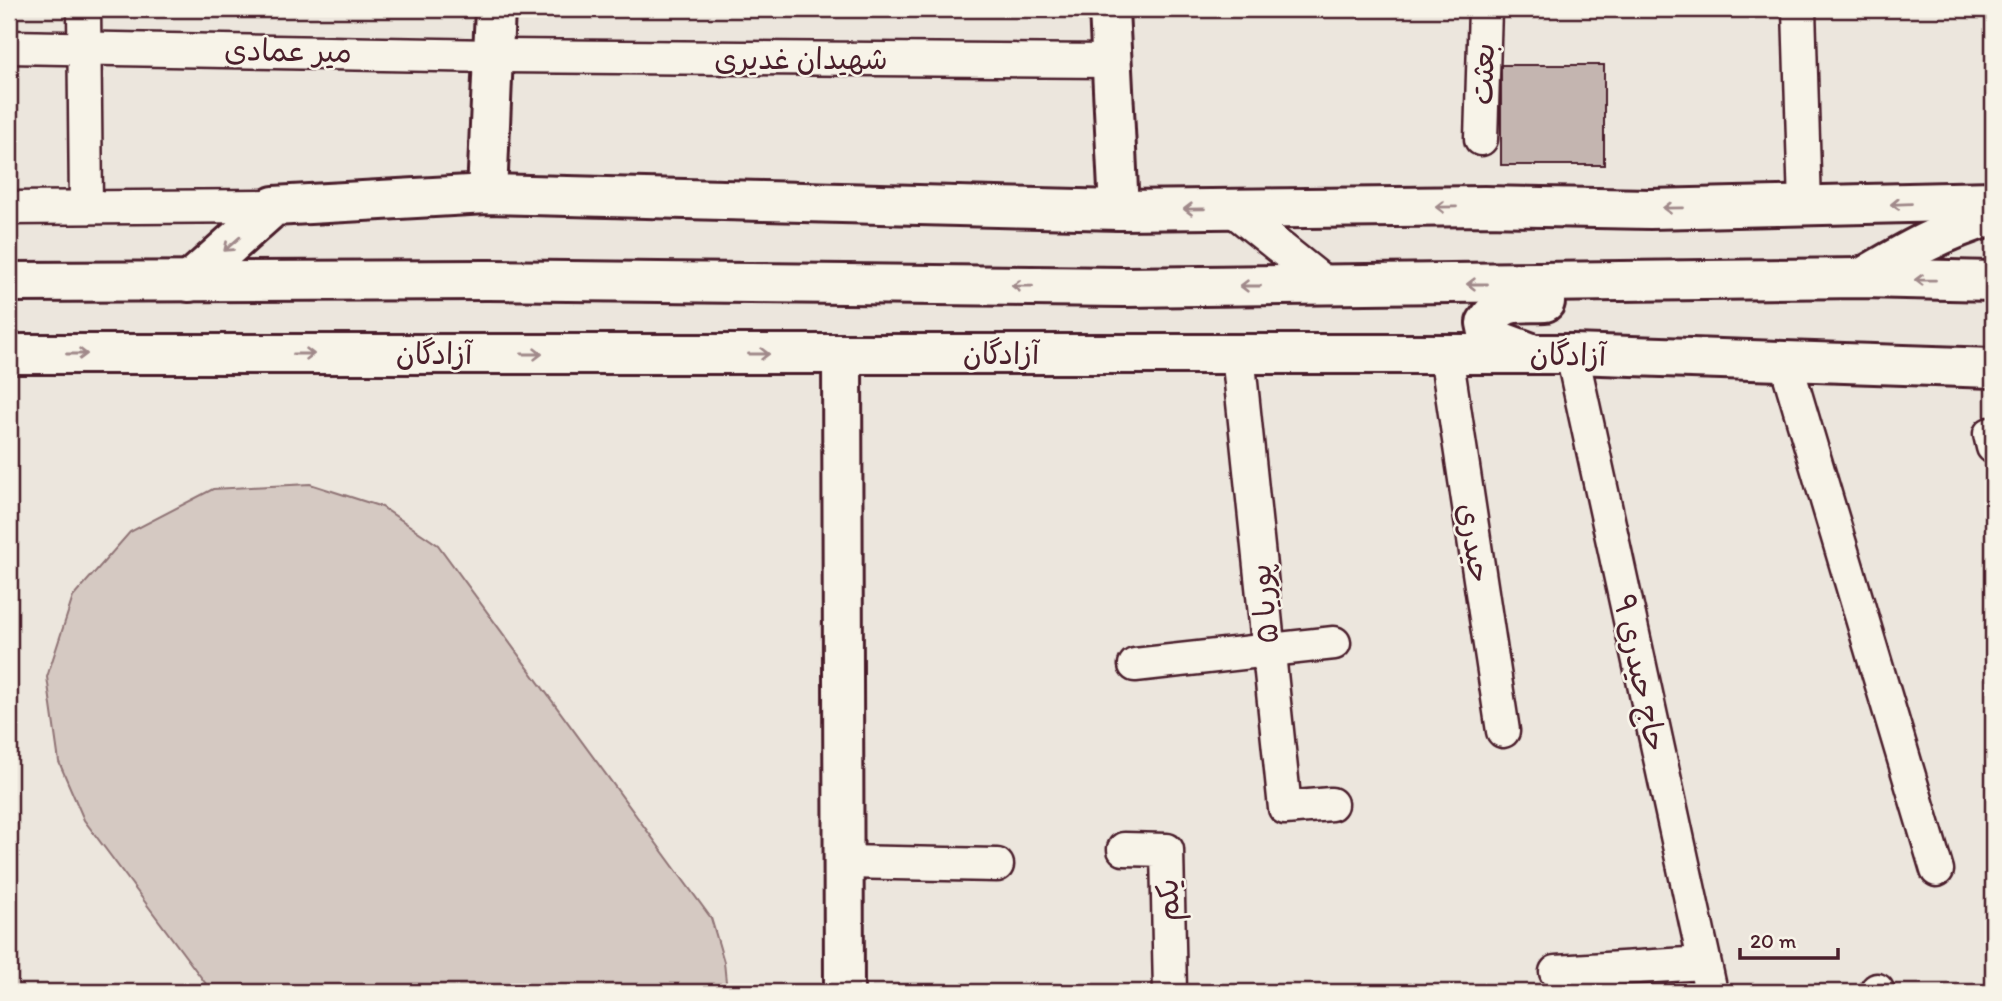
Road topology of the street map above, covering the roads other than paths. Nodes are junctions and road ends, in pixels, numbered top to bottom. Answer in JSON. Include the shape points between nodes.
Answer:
{"nodes":[{"id":1,"x":84,"y":9,"type":"edge"},
{"id":2,"x":495,"y":9,"type":"edge"},
{"id":3,"x":1109,"y":9,"type":"edge"},
{"id":4,"x":1485,"y":9,"type":"edge"},
{"id":5,"x":1800,"y":9,"type":"edge"},
{"id":6,"x":84,"y":46,"type":"junction"},
{"id":7,"x":9,"y":47,"type":"edge"},
{"id":8,"x":493,"y":56,"type":"junction"},
{"id":9,"x":1110,"y":61,"type":"junction"},
{"id":10,"x":1481,"y":139,"type":"dead end"},
{"id":11,"x":487,"y":194,"type":"junction"},
{"id":12,"x":1993,"y":201,"type":"edge"},
{"id":13,"x":86,"y":206,"type":"junction"},
{"id":14,"x":274,"y":206,"type":"junction"},
{"id":15,"x":1805,"y":206,"type":"junction"},
{"id":16,"x":9,"y":208,"type":"edge"},
{"id":17,"x":1232,"y":209,"type":"junction"},
{"id":18,"x":1119,"y":210,"type":"junction"},
{"id":19,"x":1993,"y":216,"type":"edge"},
{"id":20,"x":1862,"y":278,"type":"junction"},
{"id":21,"x":1723,"y":281,"type":"junction"},
{"id":22,"x":1993,"y":281,"type":"edge"},
{"id":23,"x":9,"y":282,"type":"edge"},
{"id":24,"x":189,"y":282,"type":"junction"},
{"id":25,"x":1327,"y":285,"type":"junction"},
{"id":26,"x":9,"y":354,"type":"edge"},
{"id":27,"x":842,"y":354,"type":"junction"},
{"id":28,"x":1238,"y":354,"type":"junction"},
{"id":29,"x":1446,"y":354,"type":"junction"},
{"id":30,"x":1554,"y":354,"type":"junction"},
{"id":31,"x":1786,"y":363,"type":"junction"},
{"id":32,"x":1993,"y":368,"type":"edge"},
{"id":33,"x":1334,"y":643,"type":"dead end"},
{"id":34,"x":1269,"y":650,"type":"junction"},
{"id":35,"x":1135,"y":665,"type":"dead end"},
{"id":36,"x":1503,"y":731,"type":"dead end"},
{"id":37,"x":1331,"y":804,"type":"dead end"},
{"id":38,"x":1124,"y":849,"type":"dead end"},
{"id":39,"x":844,"y":862,"type":"junction"},
{"id":40,"x":997,"y":865,"type":"dead end"},
{"id":41,"x":1937,"y":870,"type":"dead end"},
{"id":42,"x":1556,"y":972,"type":"dead end"},
{"id":43,"x":1708,"y":978,"type":"edge"},
{"id":44,"x":844,"y":992,"type":"edge"},
{"id":45,"x":1170,"y":992,"type":"edge"}],
"edges":[{"from":1,"to":6,"type":"street"},
{"from":2,"to":8,"type":"main road"},
{"from":3,"to":9,"type":"main road"},
{"from":4,"to":10,"type":"street","name":"بعثت"},
{"from":5,"to":15,"type":"street"},
{"from":6,"to":7,"type":"street","name":"میر عمادی"},
{"from":6,"to":8,"type":"street","name":"میر عمادی"},
{"from":6,"to":13,"type":"street"},
{"from":8,"to":9,"type":"street","name":"شهیدان غدیری"},
{"from":8,"to":11,"type":"main road"},
{"from":9,"to":18,"type":"main road"},
{"from":11,"to":14,"type":"main road"},
{"from":11,"to":18,"type":"main road"},
{"from":12,"to":15,"type":"main road","one_way":true},
{"from":13,"to":14,"type":"street"},
{"from":13,"to":16,"type":"street"},
{"from":14,"to":24,"type":"main road","one_way":true},
{"from":15,"to":17,"type":"main road","one_way":true},
{"from":17,"to":18,"type":"main road","one_way":true},
{"from":17,"to":25,"type":"street"},
{"from":19,"to":20,"type":"main road","via":[[1914,247]]},
{"from":20,"to":21,"type":"main road"},
{"from":22,"to":20,"type":"main road","one_way":true},
{"from":21,"to":25,"type":"main road","one_way":true},
{"from":21,"to":30,"type":"main road","via":[[1685,295],[1509,303],[1496,308],[1486,323],[1489,337]]},
{"from":23,"to":24,"type":"main road"},
{"from":25,"to":24,"type":"main road","one_way":true},
{"from":26,"to":27,"type":"main road","name":"آزادگان","one_way":true},
{"from":27,"to":28,"type":"main road","name":"آزادگان"},
{"from":27,"to":39,"type":"main road"},
{"from":28,"to":29,"type":"main road","name":"آزادگان"},
{"from":28,"to":34,"type":"street","name":"پوریا ۵"},
{"from":29,"to":30,"type":"main road","name":"آزادگان"},
{"from":29,"to":36,"type":"street","name":"حیدری"},
{"from":30,"to":31,"type":"main road","name":"آزادگان"},
{"from":30,"to":43,"type":"street","name":"حاج حیدری ۹"},
{"from":31,"to":32,"type":"main road","name":"آزادگان"},
{"from":31,"to":41,"type":"street"},
{"from":33,"to":34,"type":"street"},
{"from":34,"to":35,"type":"street"},
{"from":34,"to":37,"type":"street","name":"پوریا ۵","via":[[1285,808]]},
{"from":38,"to":45,"type":"street","name":"یکم","via":[[1167,850]]},
{"from":39,"to":40,"type":"street"},
{"from":39,"to":44,"type":"main road"},
{"from":42,"to":43,"type":"street"}]}
